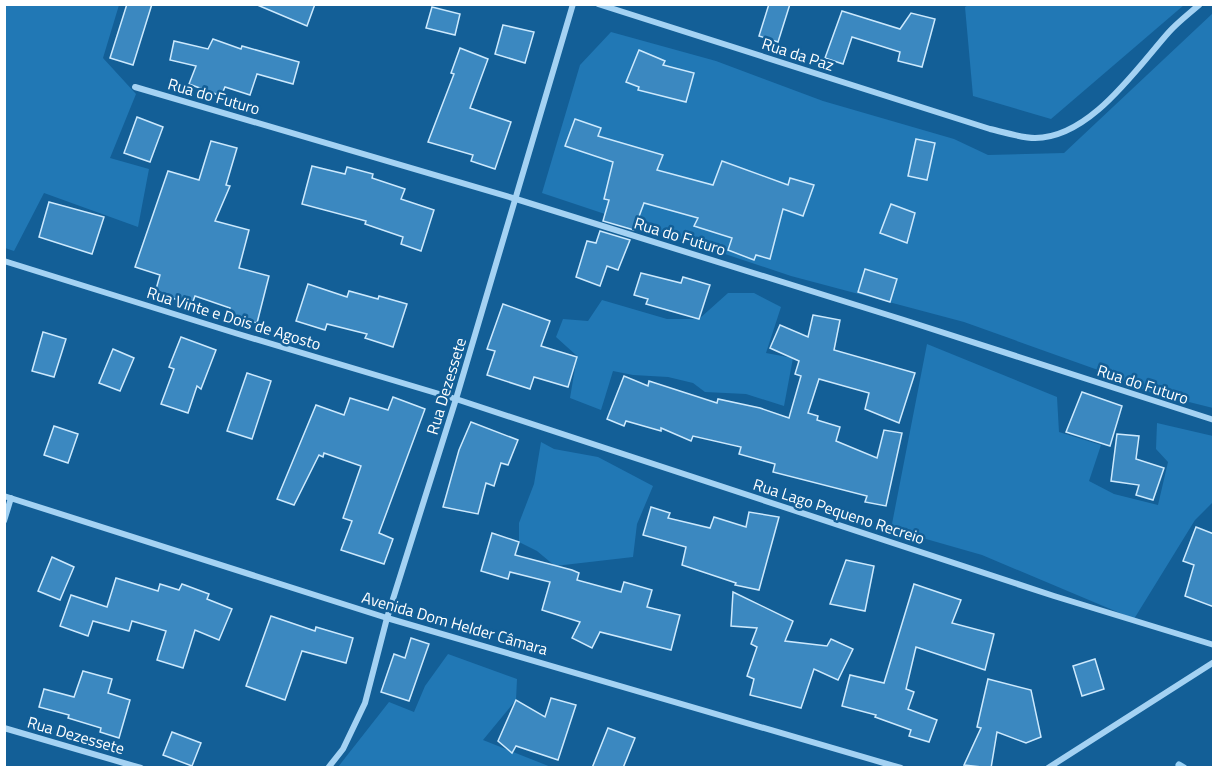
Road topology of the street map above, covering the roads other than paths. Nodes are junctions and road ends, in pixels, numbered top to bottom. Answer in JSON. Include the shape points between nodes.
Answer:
{"nodes":[{"id":1,"x":573,"y":4,"type":"edge"},
{"id":2,"x":598,"y":4,"type":"edge"},
{"id":3,"x":1200,"y":4,"type":"edge"},
{"id":4,"x":135,"y":87,"type":"dead end"},
{"id":5,"x":516,"y":199,"type":"junction"},
{"id":6,"x":4,"y":261,"type":"edge"},
{"id":7,"x":456,"y":399,"type":"junction"},
{"id":8,"x":1214,"y":420,"type":"edge"},
{"id":9,"x":8,"y":497,"type":"edge"},
{"id":10,"x":4,"y":521,"type":"edge"},
{"id":11,"x":387,"y":618,"type":"junction"},
{"id":12,"x":1214,"y":645,"type":"edge"},
{"id":13,"x":1214,"y":662,"type":"edge"},
{"id":14,"x":4,"y":728,"type":"edge"},
{"id":15,"x":141,"y":768,"type":"edge"},
{"id":16,"x":328,"y":768,"type":"edge"},
{"id":17,"x":901,"y":768,"type":"edge"},
{"id":18,"x":1048,"y":768,"type":"edge"}],
"edges":[{"from":1,"to":5,"type":"street","name":"Rua Dezessete"},
{"from":2,"to":3,"type":"street","name":"Rua da Paz","via":[[990,129],[1035,138],[1059,134],[1086,120],[1124,84],[1171,29]]},
{"from":4,"to":5,"type":"street","name":"Rua do Futuro"},
{"from":5,"to":7,"type":"street","name":"Rua Dezessete"},
{"from":5,"to":8,"type":"street","name":"Rua do Futuro"},
{"from":6,"to":7,"type":"street","name":"Rua Vinte e Dois de Agosto"},
{"from":7,"to":11,"type":"street","name":"Rua Dezessete"},
{"from":7,"to":12,"type":"street","name":"Rua Lago Pequeno Recreio"},
{"from":9,"to":10,"type":"street"},
{"from":9,"to":11,"type":"street","name":"Avenida Dom Helder Câmara"},
{"from":11,"to":16,"type":"street","name":"Rua Dezessete","via":[[365,703],[343,749]]},
{"from":11,"to":17,"type":"street","name":"Avenida Dom Helder Câmara"},
{"from":13,"to":18,"type":"street"},
{"from":14,"to":15,"type":"street","name":"Rua Dezessete"}]}
